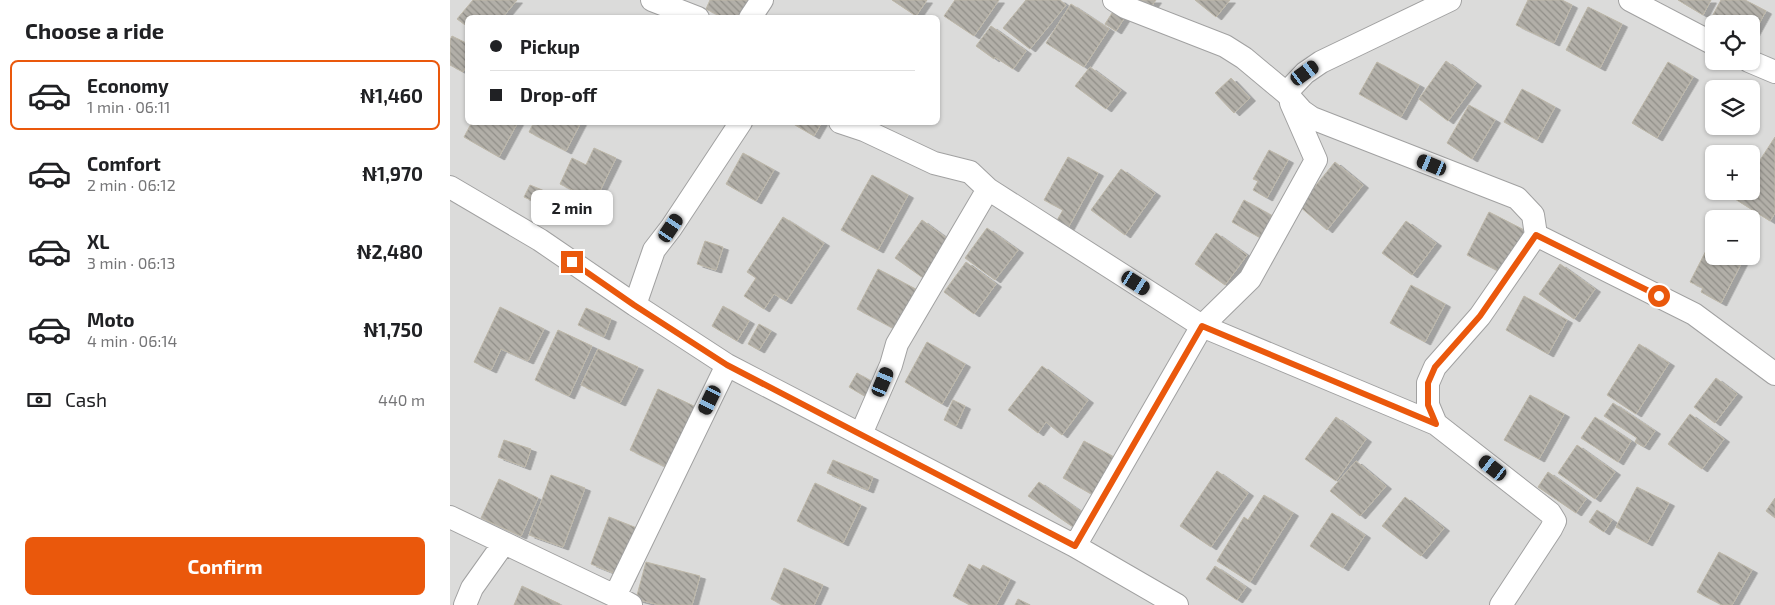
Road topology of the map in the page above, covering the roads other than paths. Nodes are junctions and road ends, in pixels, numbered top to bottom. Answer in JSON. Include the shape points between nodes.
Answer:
{"nodes":[{"id":1,"x":652,"y":0,"type":"edge"},
{"id":2,"x":762,"y":0,"type":"edge"},
{"id":3,"x":1114,"y":0,"type":"edge"},
{"id":4,"x":1450,"y":0,"type":"edge"},
{"id":5,"x":1630,"y":0,"type":"edge"},
{"id":6,"x":690,"y":15,"type":"edge"},
{"id":7,"x":752,"y":15,"type":"edge"},
{"id":8,"x":1705,"y":39,"type":"edge"},
{"id":9,"x":1760,"y":66,"type":"edge"},
{"id":10,"x":1775,"y":72,"type":"edge"},
{"id":11,"x":1286,"y":93,"type":"junction"},
{"id":12,"x":739,"y":125,"type":"edge"},
{"id":13,"x":849,"y":125,"type":"edge"},
{"id":14,"x":450,"y":187,"type":"edge"},
{"id":15,"x":988,"y":189,"type":"junction"},
{"id":16,"x":1536,"y":235,"type":"junction"},
{"id":17,"x":634,"y":305,"type":"junction"},
{"id":18,"x":1202,"y":326,"type":"junction"},
{"id":19,"x":727,"y":365,"type":"junction"},
{"id":20,"x":1775,"y":374,"type":"edge"},
{"id":21,"x":1436,"y":424,"type":"junction"},
{"id":22,"x":861,"y":434,"type":"junction"},
{"id":23,"x":450,"y":517,"type":"edge"},
{"id":24,"x":504,"y":542,"type":"junction"},
{"id":25,"x":1075,"y":546,"type":"junction"},
{"id":26,"x":623,"y":600,"type":"edge"},
{"id":27,"x":465,"y":605,"type":"edge"},
{"id":28,"x":1177,"y":605,"type":"edge"},
{"id":29,"x":1501,"y":605,"type":"edge"}],
"edges":[{"from":1,"to":6,"type":"street"},
{"from":2,"to":7,"type":"street"},
{"from":3,"to":11,"type":"street","via":[[1224,46],[1244,58]]},
{"from":4,"to":11,"type":"street","via":[[1321,62]]},
{"from":5,"to":8,"type":"street"},
{"from":9,"to":10,"type":"street"},
{"from":11,"to":16,"type":"street","via":[[1312,118],[1517,198],[1533,215]]},
{"from":11,"to":18,"type":"street","via":[[1316,160],[1250,279]]},
{"from":12,"to":17,"type":"street","via":[[654,250]]},
{"from":13,"to":15,"type":"street","via":[[934,163],[970,172]]},
{"from":14,"to":17,"type":"street","via":[[540,240]]},
{"from":15,"to":18,"type":"street"},
{"from":15,"to":22,"type":"street","via":[[897,344]]},
{"from":16,"to":20,"type":"street","via":[[1694,314]]},
{"from":16,"to":21,"type":"street","via":[[1480,316],[1435,367],[1428,383],[1428,405]]},
{"from":17,"to":19,"type":"street"},
{"from":18,"to":21,"type":"street"},
{"from":18,"to":25,"type":"street"},
{"from":19,"to":22,"type":"street"},
{"from":19,"to":26,"type":"street"},
{"from":21,"to":29,"type":"street","via":[[1550,513],[1555,521]]},
{"from":22,"to":25,"type":"street"},
{"from":23,"to":24,"type":"street"},
{"from":24,"to":26,"type":"street"},
{"from":24,"to":27,"type":"street","via":[[472,588]]},
{"from":25,"to":28,"type":"street"}]}
